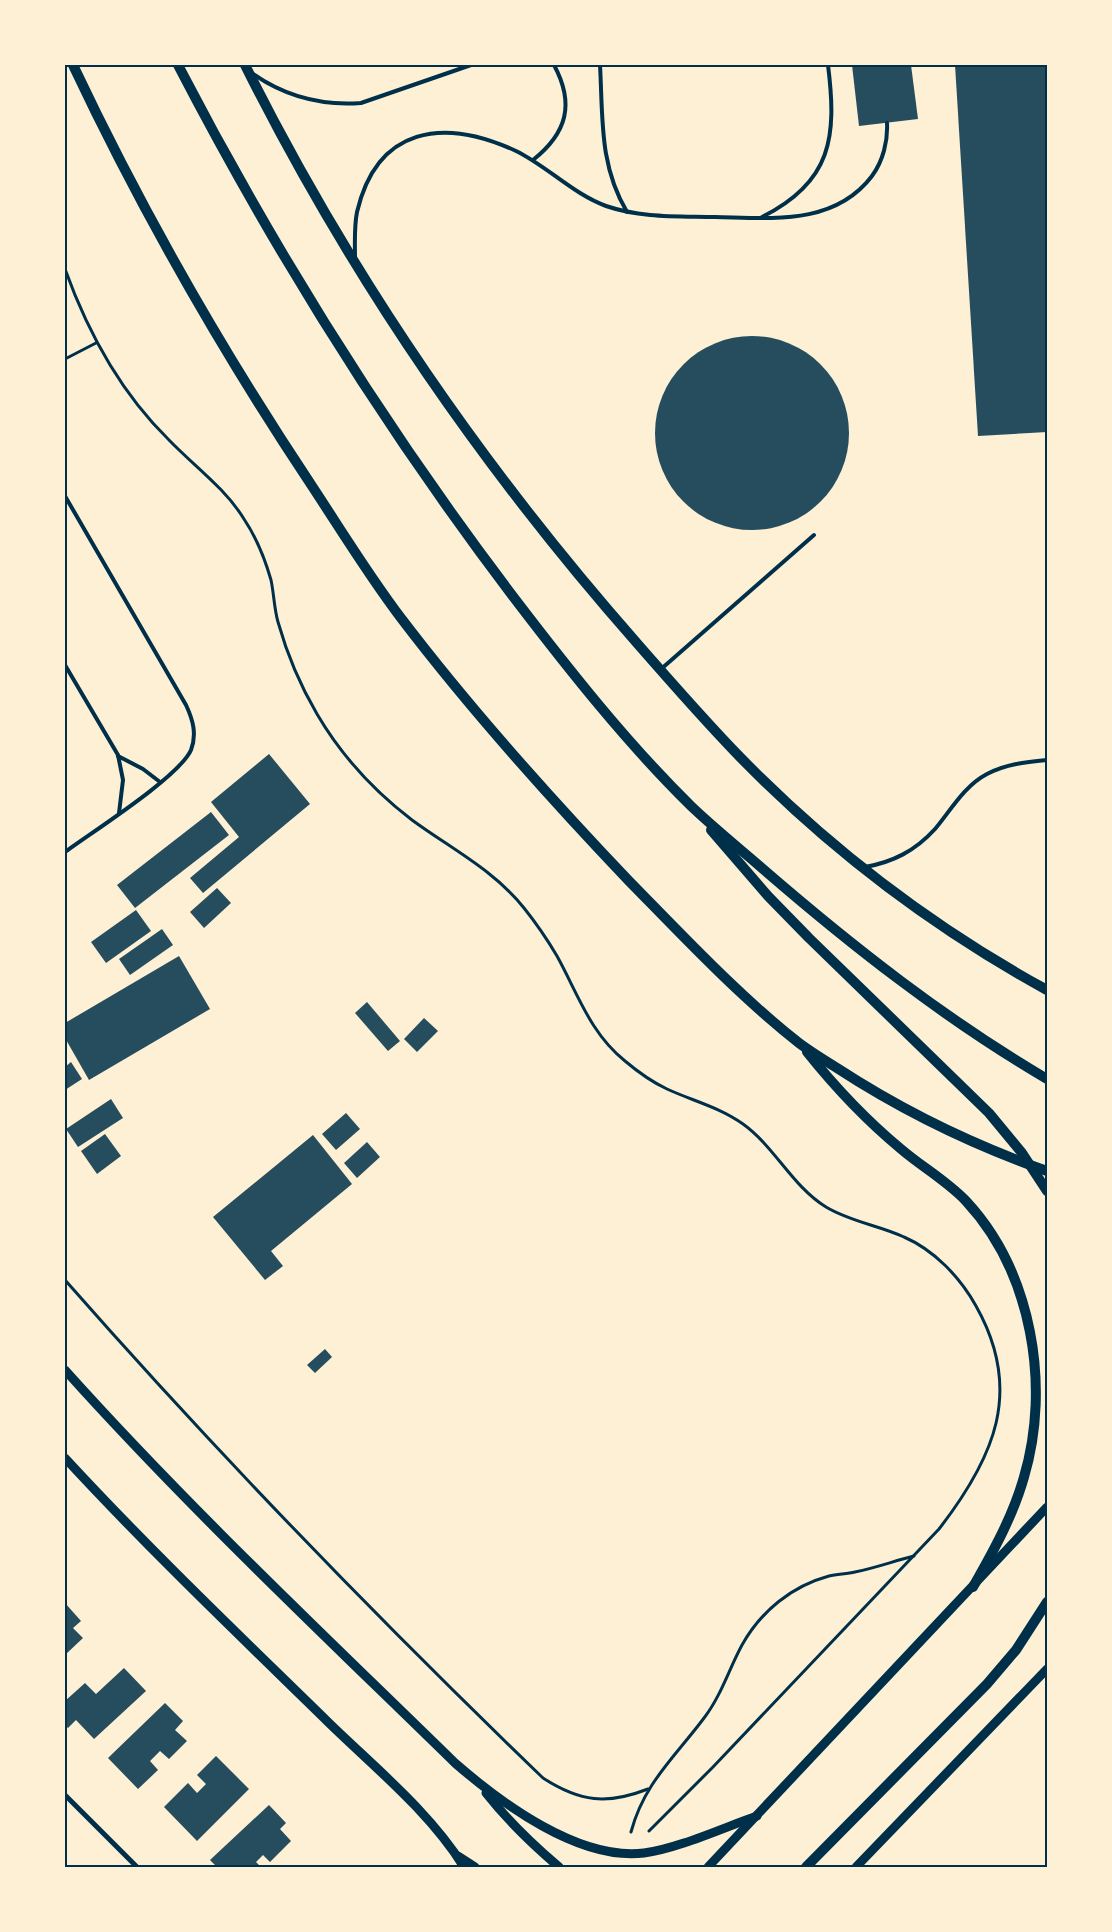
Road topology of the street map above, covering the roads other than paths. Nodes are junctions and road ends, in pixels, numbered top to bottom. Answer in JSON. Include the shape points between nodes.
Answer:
{"nodes":[{"id":1,"x":73,"y":65,"type":"edge"},
{"id":2,"x":178,"y":65,"type":"edge"},
{"id":3,"x":471,"y":65,"type":"edge"},
{"id":4,"x":554,"y":65,"type":"edge"},
{"id":5,"x":600,"y":65,"type":"edge"},
{"id":6,"x":828,"y":65,"type":"edge"},
{"id":7,"x":246,"y":67,"type":"edge"},
{"id":8,"x":887,"y":123,"type":"dead end"},
{"id":9,"x":533,"y":160,"type":"junction"},
{"id":10,"x":627,"y":212,"type":"junction"},
{"id":11,"x":760,"y":218,"type":"junction"},
{"id":12,"x":355,"y":262,"type":"junction"},
{"id":13,"x":65,"y":496,"type":"edge"},
{"id":14,"x":814,"y":535,"type":"dead end"},
{"id":15,"x":65,"y":665,"type":"edge"},
{"id":16,"x":660,"y":670,"type":"junction"},
{"id":17,"x":118,"y":755,"type":"junction"},
{"id":18,"x":1047,"y":760,"type":"edge"},
{"id":19,"x":160,"y":782,"type":"junction"},
{"id":20,"x":692,"y":807,"type":"junction"},
{"id":21,"x":119,"y":813,"type":"junction"},
{"id":22,"x":65,"y":852,"type":"edge"},
{"id":23,"x":864,"y":868,"type":"junction"},
{"id":24,"x":1047,"y":990,"type":"edge"},
{"id":25,"x":800,"y":1043,"type":"junction"},
{"id":26,"x":1047,"y":1079,"type":"edge"},
{"id":27,"x":1047,"y":1171,"type":"edge"},
{"id":28,"x":1047,"y":1191,"type":"edge"},
{"id":29,"x":65,"y":1370,"type":"edge"},
{"id":30,"x":65,"y":1458,"type":"edge"},
{"id":31,"x":1047,"y":1507,"type":"edge"},
{"id":32,"x":973,"y":1586,"type":"junction"},
{"id":33,"x":1047,"y":1602,"type":"edge"},
{"id":34,"x":1047,"y":1669,"type":"edge"},
{"id":35,"x":482,"y":1786,"type":"junction"},
{"id":36,"x":65,"y":1795,"type":"edge"},
{"id":37,"x":757,"y":1816,"type":"junction"},
{"id":38,"x":456,"y":1854,"type":"junction"},
{"id":39,"x":138,"y":1867,"type":"edge"},
{"id":40,"x":464,"y":1867,"type":"edge"},
{"id":41,"x":475,"y":1867,"type":"edge"},
{"id":42,"x":560,"y":1867,"type":"edge"},
{"id":43,"x":708,"y":1867,"type":"edge"},
{"id":44,"x":806,"y":1867,"type":"edge"},
{"id":45,"x":856,"y":1867,"type":"edge"}],
"edges":[{"from":1,"to":25,"type":"main road","via":[[108,139],[185,283],[259,407],[400,616],[460,692],[590,840],[727,978]]},
{"from":2,"to":20,"type":"main road","via":[[284,256],[442,501],[537,628],[638,749]]},
{"from":3,"to":7,"type":"lane","via":[[361,103],[344,104],[292,96],[268,85]]},
{"from":4,"to":9,"type":"lane","via":[[564,90],[565,117],[547,149]]},
{"from":5,"to":10,"type":"lane","via":[[606,163]]},
{"from":6,"to":11,"type":"lane","via":[[832,96],[831,139],[822,164],[806,187]]},
{"from":7,"to":12,"type":"main road","via":[[293,158]]},
{"from":8,"to":11,"type":"lane","via":[[884,152],[875,172],[847,201],[808,215]]},
{"from":9,"to":10,"type":"lane","via":[[584,195]]},
{"from":9,"to":12,"type":"lane","via":[[487,140],[458,134],[428,133],[406,140],[386,153],[363,192],[356,214]]},
{"from":10,"to":11,"type":"lane","via":[[651,216]]},
{"from":12,"to":16,"type":"main road","via":[[460,421],[520,503]]},
{"from":13,"to":19,"type":"lane","via":[[193,719],[194,735],[190,750],[182,763]]},
{"from":14,"to":16,"type":"lane"},
{"from":15,"to":17,"type":"lane"},
{"from":16,"to":23,"type":"main road","via":[[741,758]]},
{"from":17,"to":19,"type":"lane"},
{"from":17,"to":21,"type":"lane","via":[[123,780]]},
{"from":18,"to":23,"type":"lane","via":[[1020,762],[986,774],[957,799],[934,830],[914,849],[890,862]]},
{"from":19,"to":21,"type":"lane"},
{"from":20,"to":26,"type":"main road","via":[[797,899],[893,975],[1001,1052]]},
{"from":20,"to":28,"type":"main road","via":[[768,896],[989,1113]]},
{"from":21,"to":22,"type":"lane"},
{"from":23,"to":24,"type":"main road","via":[[949,931]]},
{"from":25,"to":27,"type":"main road","via":[[867,1088],[937,1126]]},
{"from":25,"to":32,"type":"main road","via":[[865,1118],[966,1201],[998,1245],[1015,1281],[1034,1358],[1033,1438],[1011,1515]]},
{"from":29,"to":35,"type":"street","via":[[225,1538]]},
{"from":30,"to":38,"type":"street","via":[[179,1577],[405,1797]]},
{"from":31,"to":32,"type":"street"},
{"from":32,"to":37,"type":"street"},
{"from":33,"to":44,"type":"main road","via":[[1016,1650],[981,1691]]},
{"from":34,"to":45,"type":"street"},
{"from":35,"to":37,"type":"street","via":[[554,1831],[583,1844],[626,1854],[668,1846]]},
{"from":35,"to":42,"type":"street","via":[[530,1843]]},
{"from":36,"to":39,"type":"street"},
{"from":37,"to":43,"type":"street"},
{"from":38,"to":40,"type":"street"},
{"from":38,"to":41,"type":"street"}]}
